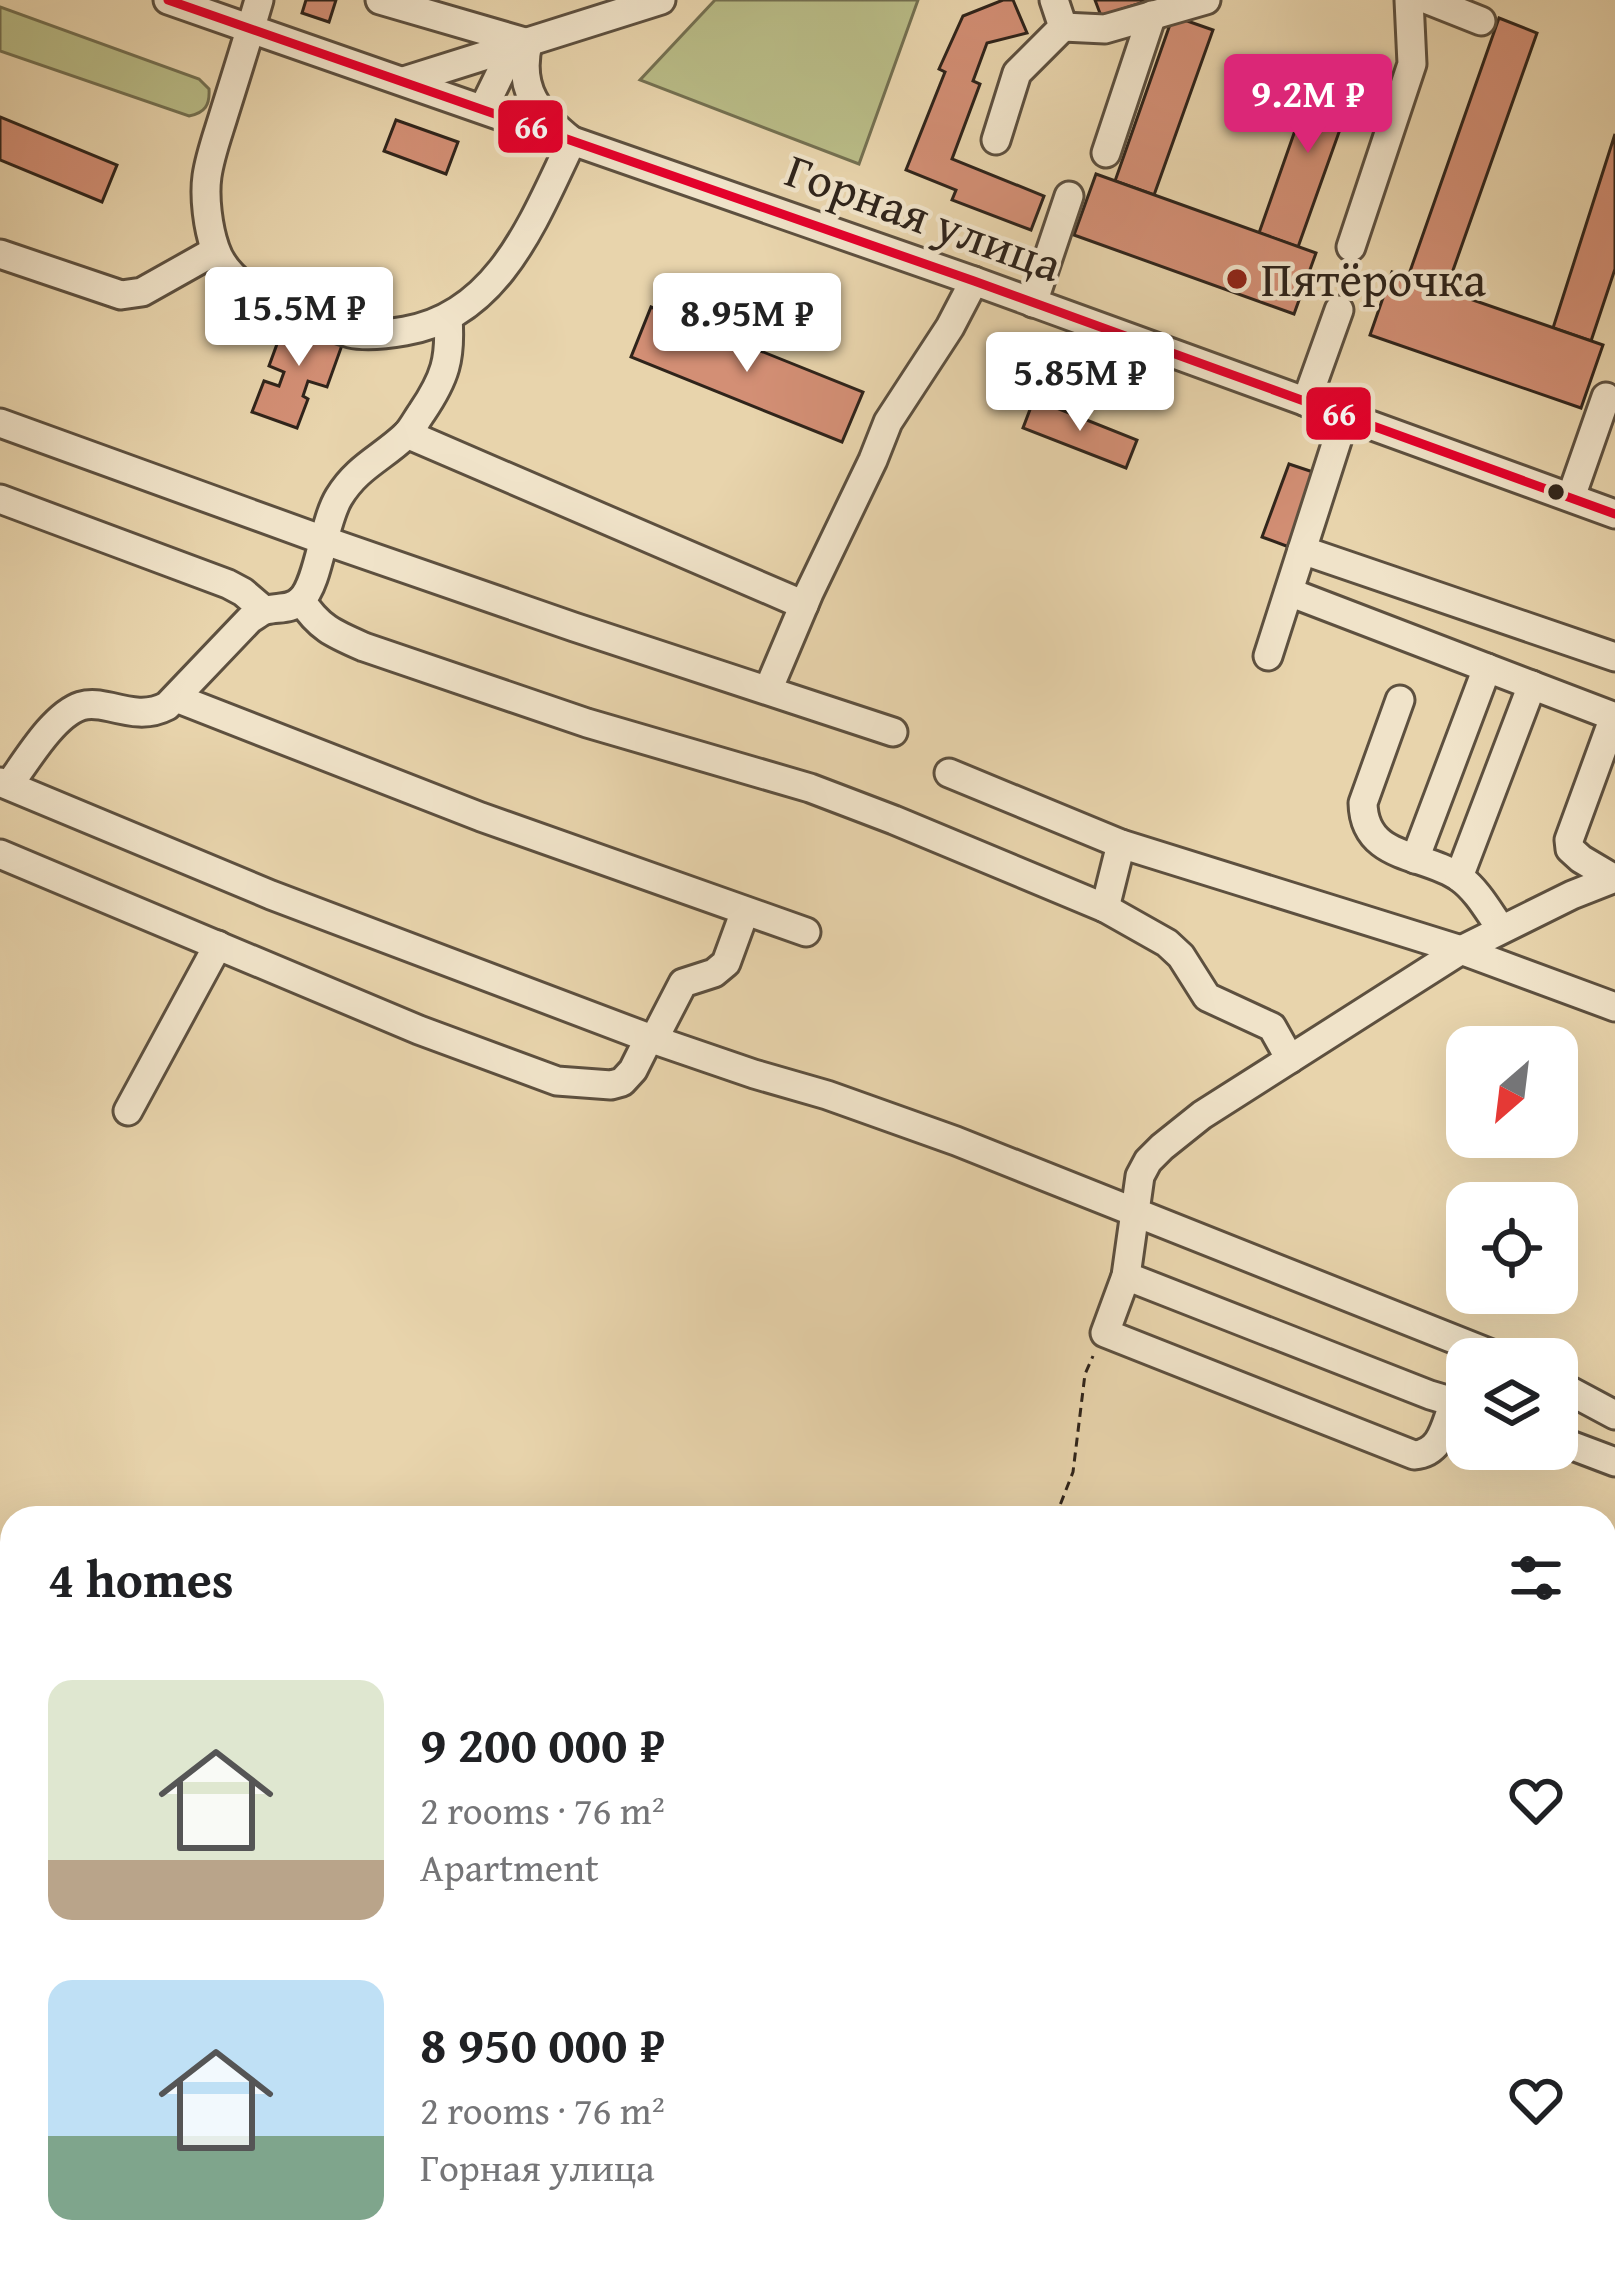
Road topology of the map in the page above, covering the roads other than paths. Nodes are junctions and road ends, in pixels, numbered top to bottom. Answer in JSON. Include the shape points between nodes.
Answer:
{"nodes":[{"id":1,"x":168,"y":0,"type":"edge"},
{"id":2,"x":380,"y":0,"type":"edge"},
{"id":3,"x":661,"y":0,"type":"edge"},
{"id":4,"x":1206,"y":0,"type":"edge"},
{"id":5,"x":1409,"y":0,"type":"edge"},
{"id":6,"x":1427,"y":0,"type":"edge"},
{"id":7,"x":1059,"y":13,"type":"edge"},
{"id":8,"x":255,"y":14,"type":"edge"},
{"id":9,"x":1152,"y":16,"type":"junction"},
{"id":10,"x":1481,"y":21,"type":"dead end"},
{"id":11,"x":529,"y":44,"type":"junction"},
{"id":12,"x":404,"y":82,"type":"junction"},
{"id":13,"x":483,"y":109,"type":"junction"},
{"id":14,"x":572,"y":140,"type":"junction"},
{"id":15,"x":995,"y":140,"type":"dead end"},
{"id":16,"x":1106,"y":153,"type":"dead end"},
{"id":17,"x":1069,"y":196,"type":"dead end"},
{"id":18,"x":1351,"y":247,"type":"dead end"},
{"id":19,"x":215,"y":250,"type":"junction"},
{"id":20,"x":0,"y":254,"type":"edge"},
{"id":21,"x":974,"y":281,"type":"junction"},
{"id":22,"x":1033,"y":303,"type":"junction"},
{"id":23,"x":1339,"y":310,"type":"dead end"},
{"id":24,"x":448,"y":317,"type":"junction"},
{"id":25,"x":1606,"y":397,"type":"dead end"},
{"id":26,"x":1306,"y":402,"type":"junction"},
{"id":27,"x":1345,"y":416,"type":"junction"},
{"id":28,"x":0,"y":423,"type":"edge"},
{"id":29,"x":407,"y":434,"type":"junction"},
{"id":30,"x":1571,"y":497,"type":"junction"},
{"id":31,"x":0,"y":499,"type":"edge"},
{"id":32,"x":1615,"y":514,"type":"edge"},
{"id":33,"x":323,"y":540,"type":"junction"},
{"id":34,"x":1303,"y":550,"type":"junction"},
{"id":35,"x":1288,"y":592,"type":"junction"},
{"id":36,"x":301,"y":600,"type":"junction"},
{"id":37,"x":804,"y":605,"type":"junction"},
{"id":38,"x":264,"y":610,"type":"junction"},
{"id":39,"x":1268,"y":656,"type":"dead end"},
{"id":40,"x":1615,"y":657,"type":"edge"},
{"id":41,"x":1487,"y":668,"type":"junction"},
{"id":42,"x":1532,"y":685,"type":"junction"},
{"id":43,"x":768,"y":690,"type":"junction"},
{"id":44,"x":176,"y":698,"type":"junction"},
{"id":45,"x":1400,"y":700,"type":"dead end"},
{"id":46,"x":1615,"y":717,"type":"edge"},
{"id":47,"x":893,"y":732,"type":"dead end"},
{"id":48,"x":949,"y":773,"type":"dead end"},
{"id":49,"x":5,"y":783,"type":"edge"},
{"id":50,"x":1121,"y":844,"type":"junction"},
{"id":51,"x":0,"y":854,"type":"edge"},
{"id":52,"x":1415,"y":860,"type":"junction"},
{"id":53,"x":1459,"y":877,"type":"junction"},
{"id":54,"x":1614,"y":878,"type":"edge"},
{"id":55,"x":1105,"y":908,"type":"junction"},
{"id":56,"x":745,"y":911,"type":"junction"},
{"id":57,"x":1501,"y":929,"type":"junction"},
{"id":58,"x":806,"y":932,"type":"dead end"},
{"id":59,"x":218,"y":945,"type":"junction"},
{"id":60,"x":1462,"y":950,"type":"junction"},
{"id":61,"x":1615,"y":1007,"type":"edge"},
{"id":62,"x":652,"y":1039,"type":"junction"},
{"id":63,"x":1290,"y":1059,"type":"junction"},
{"id":64,"x":128,"y":1111,"type":"dead end"},
{"id":65,"x":1135,"y":1213,"type":"junction"},
{"id":66,"x":1126,"y":1276,"type":"junction"},
{"id":67,"x":1446,"y":1338,"type":"edge"},
{"id":68,"x":1578,"y":1395,"type":"edge"},
{"id":69,"x":1446,"y":1398,"type":"edge"},
{"id":70,"x":1615,"y":1415,"type":"edge"},
{"id":71,"x":1446,"y":1432,"type":"edge"},
{"id":72,"x":1578,"y":1448,"type":"edge"},
{"id":73,"x":1615,"y":1462,"type":"edge"}],
"edges":[{"from":1,"to":8,"type":"street","name":"Горная улица"},
{"from":2,"to":11,"type":"street"},
{"from":3,"to":11,"type":"street"},
{"from":4,"to":9,"type":"street"},
{"from":5,"to":18,"type":"street","via":[[1412,64]]},
{"from":6,"to":10,"type":"street"},
{"from":7,"to":9,"type":"street","via":[[1105,28]]},
{"from":7,"to":15,"type":"street","via":[[1017,73]]},
{"from":8,"to":12,"type":"street","name":"Горная улица"},
{"from":8,"to":19,"type":"street","via":[[207,177]]},
{"from":9,"to":16,"type":"street"},
{"from":11,"to":12,"type":"street"},
{"from":11,"to":13,"type":"street","via":[[503,68]]},
{"from":11,"to":14,"type":"street","via":[[532,99]]},
{"from":12,"to":13,"type":"street","name":"Горная улица"},
{"from":13,"to":14,"type":"street","name":"Горная улица"},
{"from":14,"to":21,"type":"street","name":"Горная улица"},
{"from":14,"to":24,"type":"street","via":[[522,243],[484,290]]},
{"from":17,"to":22,"type":"street"},
{"from":19,"to":20,"type":"street","via":[[142,292],[121,295]]},
{"from":19,"to":24,"type":"street","via":[[258,294],[351,333],[393,333]]},
{"from":21,"to":22,"type":"street","name":"Горная улица"},
{"from":21,"to":37,"type":"street","via":[[888,422]]},
{"from":22,"to":26,"type":"street","name":"Горная улица"},
{"from":23,"to":26,"type":"street"},
{"from":24,"to":29,"type":"street","via":[[446,369]]},
{"from":25,"to":30,"type":"street"},
{"from":26,"to":27,"type":"street","name":"Горная улица"},
{"from":27,"to":30,"type":"street","name":"Горная улица"},
{"from":27,"to":34,"type":"street"},
{"from":28,"to":33,"type":"street"},
{"from":29,"to":33,"type":"street","via":[[360,469]]},
{"from":29,"to":37,"type":"street"},
{"from":30,"to":32,"type":"street","name":"Горная улица"},
{"from":31,"to":38,"type":"street","via":[[228,584]]},
{"from":33,"to":36,"type":"street"},
{"from":33,"to":43,"type":"street"},
{"from":34,"to":35,"type":"street"},
{"from":34,"to":40,"type":"street"},
{"from":35,"to":39,"type":"street"},
{"from":35,"to":41,"type":"street"},
{"from":36,"to":38,"type":"street"},
{"from":36,"to":55,"type":"street","via":[[332,634],[364,647],[809,788]]},
{"from":37,"to":43,"type":"street"},
{"from":38,"to":44,"type":"street"},
{"from":41,"to":42,"type":"street"},
{"from":41,"to":52,"type":"street"},
{"from":42,"to":46,"type":"street"},
{"from":42,"to":53,"type":"street"},
{"from":43,"to":47,"type":"street"},
{"from":44,"to":49,"type":"street","via":[[155,712],[84,704]]},
{"from":44,"to":56,"type":"street"},
{"from":45,"to":52,"type":"street","via":[[1363,816],[1384,845]]},
{"from":46,"to":54,"type":"street","via":[[1569,840],[1580,860]]},
{"from":48,"to":50,"type":"street"},
{"from":49,"to":62,"type":"street","via":[[271,895]]},
{"from":50,"to":55,"type":"street"},
{"from":50,"to":60,"type":"street"},
{"from":51,"to":59,"type":"street"},
{"from":52,"to":53,"type":"street"},
{"from":53,"to":57,"type":"street"},
{"from":54,"to":57,"type":"street"},
{"from":55,"to":63,"type":"street","via":[[1167,943],[1207,997],[1272,1027]]},
{"from":56,"to":58,"type":"street"},
{"from":56,"to":62,"type":"street","via":[[726,962],[683,982]]},
{"from":57,"to":60,"type":"street"},
{"from":59,"to":62,"type":"street","via":[[557,1081],[622,1082]]},
{"from":59,"to":64,"type":"street"},
{"from":60,"to":61,"type":"street"},
{"from":60,"to":63,"type":"street"},
{"from":62,"to":65,"type":"street","via":[[827,1095]]},
{"from":63,"to":65,"type":"street","via":[[1162,1147],[1140,1176]]},
{"from":65,"to":66,"type":"street"},
{"from":65,"to":67,"type":"street"},
{"from":66,"to":69,"type":"street"},
{"from":66,"to":71,"type":"street","via":[[1106,1333],[1414,1455],[1427,1454]]},
{"from":68,"to":70,"type":"street"},
{"from":72,"to":73,"type":"street"}]}
